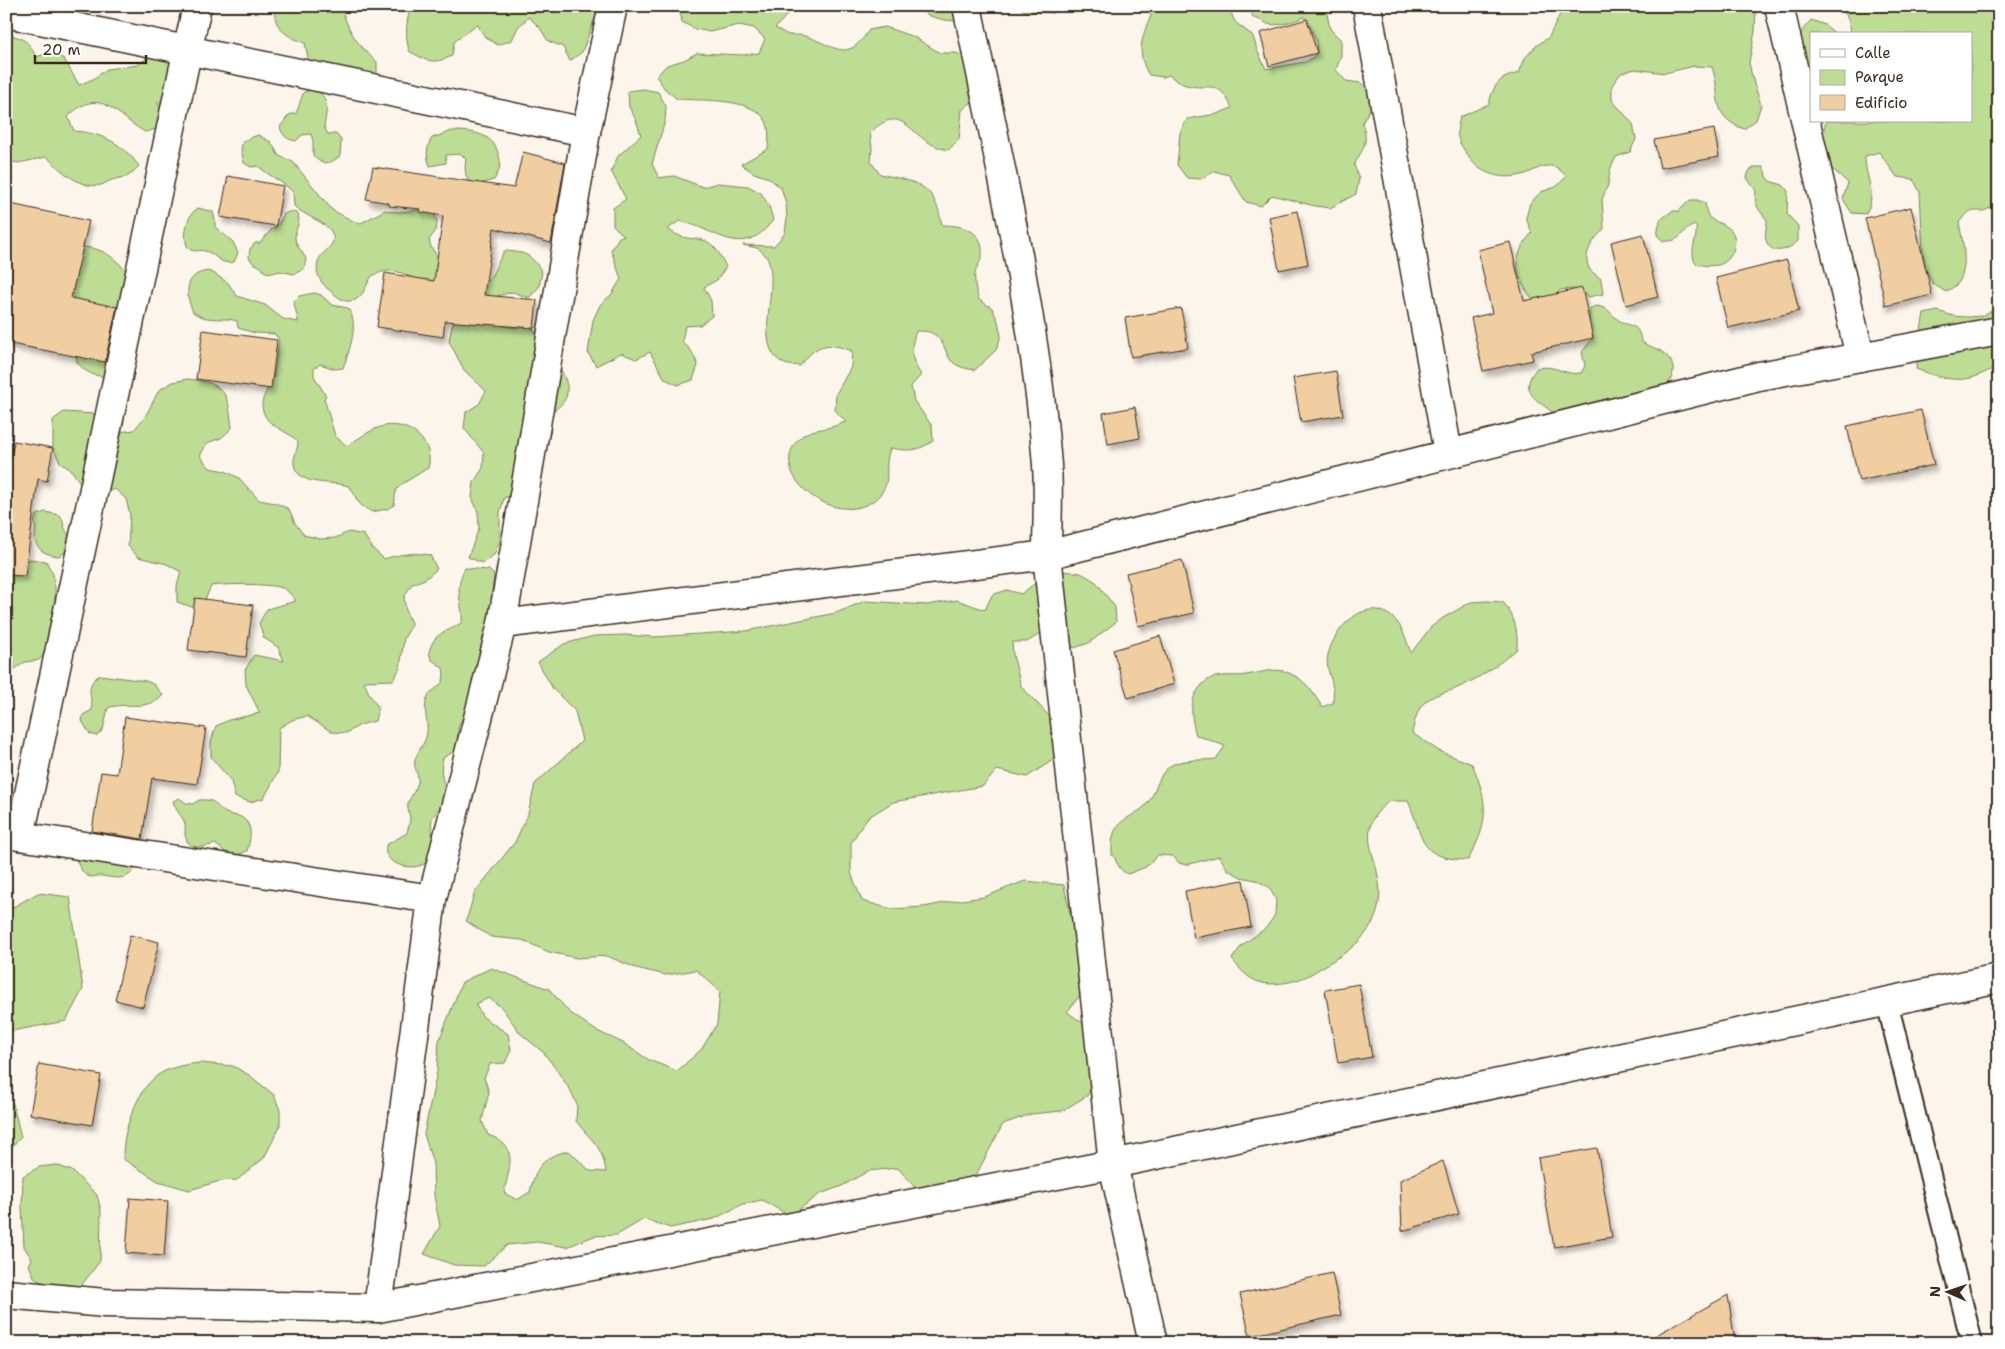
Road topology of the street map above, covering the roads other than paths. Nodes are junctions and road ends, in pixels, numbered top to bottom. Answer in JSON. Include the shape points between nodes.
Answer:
{"nodes":[{"id":1,"x":197,"y":6,"type":"edge"},
{"id":2,"x":613,"y":6,"type":"edge"},
{"id":3,"x":967,"y":6,"type":"edge"},
{"id":4,"x":1367,"y":6,"type":"edge"},
{"id":5,"x":1779,"y":6,"type":"edge"},
{"id":6,"x":6,"y":12,"type":"edge"},
{"id":7,"x":187,"y":50,"type":"junction"},
{"id":8,"x":586,"y":132,"type":"junction"},
{"id":9,"x":1999,"y":331,"type":"edge"},
{"id":10,"x":1860,"y":357,"type":"junction"},
{"id":11,"x":1448,"y":453,"type":"junction"},
{"id":12,"x":1047,"y":556,"type":"junction"},
{"id":13,"x":502,"y":624,"type":"junction"},
{"id":14,"x":13,"y":835,"type":"edge"},
{"id":15,"x":432,"y":899,"type":"junction"},
{"id":16,"x":1999,"y":978,"type":"edge"},
{"id":17,"x":1886,"y":1002,"type":"junction"},
{"id":18,"x":1113,"y":1164,"type":"junction"},
{"id":19,"x":6,"y":1294,"type":"edge"},
{"id":20,"x":378,"y":1308,"type":"junction"},
{"id":21,"x":1153,"y":1343,"type":"edge"},
{"id":22,"x":1972,"y":1343,"type":"edge"}],
"edges":[{"from":1,"to":7,"type":"street"},
{"from":2,"to":8,"type":"street"},
{"from":3,"to":12,"type":"street","via":[[1015,235],[1032,338],[1047,466]]},
{"from":4,"to":11,"type":"street"},
{"from":5,"to":10,"type":"street"},
{"from":6,"to":7,"type":"street"},
{"from":7,"to":8,"type":"street"},
{"from":7,"to":14,"type":"street"},
{"from":8,"to":13,"type":"street"},
{"from":9,"to":10,"type":"street"},
{"from":10,"to":11,"type":"street","via":[[1759,376]]},
{"from":11,"to":12,"type":"street"},
{"from":12,"to":13,"type":"street"},
{"from":12,"to":18,"type":"street"},
{"from":13,"to":15,"type":"street"},
{"from":14,"to":15,"type":"street"},
{"from":15,"to":20,"type":"street"},
{"from":16,"to":17,"type":"street"},
{"from":17,"to":18,"type":"street"},
{"from":17,"to":22,"type":"lane"},
{"from":18,"to":20,"type":"street"},
{"from":18,"to":21,"type":"street"},
{"from":19,"to":20,"type":"street","via":[[105,1303]]}]}
